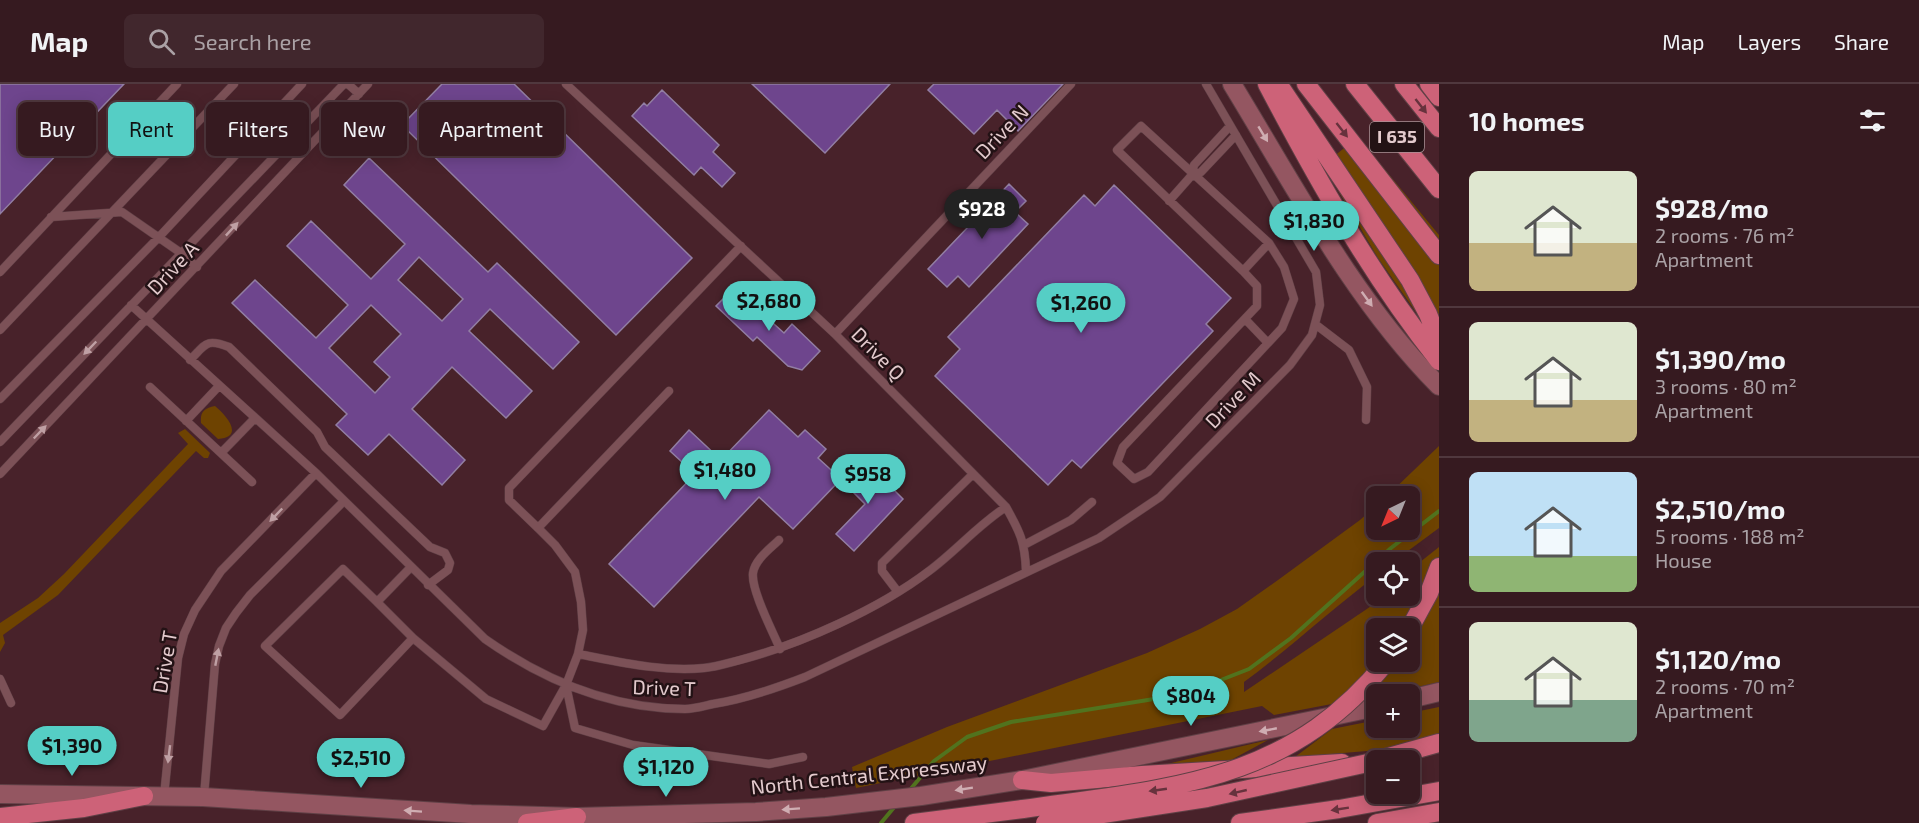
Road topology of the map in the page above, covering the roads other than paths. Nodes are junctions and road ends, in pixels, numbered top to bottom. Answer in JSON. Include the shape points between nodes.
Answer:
{"nodes":[{"id":1,"x":177,"y":84,"type":"edge"},
{"id":2,"x":234,"y":84,"type":"edge"},
{"id":3,"x":302,"y":84,"type":"edge"},
{"id":4,"x":344,"y":84,"type":"edge"},
{"id":5,"x":348,"y":84,"type":"edge"},
{"id":6,"x":368,"y":84,"type":"edge"},
{"id":7,"x":566,"y":84,"type":"edge"},
{"id":8,"x":1071,"y":84,"type":"edge"},
{"id":9,"x":1206,"y":84,"type":"edge"},
{"id":10,"x":1233,"y":84,"type":"edge"},
{"id":11,"x":1267,"y":84,"type":"edge"},
{"id":12,"x":1278,"y":84,"type":"edge"},
{"id":13,"x":1306,"y":84,"type":"edge"},
{"id":14,"x":1355,"y":84,"type":"edge"},
{"id":15,"x":1404,"y":84,"type":"edge"},
{"id":16,"x":1429,"y":84,"type":"edge"},
{"id":17,"x":359,"y":94,"type":"junction"},
{"id":18,"x":1439,"y":97,"type":"edge"},
{"id":19,"x":1230,"y":126,"type":"junction"},
{"id":20,"x":1439,"y":128,"type":"edge"},
{"id":21,"x":1236,"y":135,"type":"junction"},
{"id":22,"x":1192,"y":175,"type":"junction"},
{"id":23,"x":1439,"y":189,"type":"edge"},
{"id":24,"x":1169,"y":201,"type":"junction"},
{"id":25,"x":111,"y":213,"type":"junction"},
{"id":26,"x":51,"y":217,"type":"junction"},
{"id":27,"x":159,"y":237,"type":"junction"},
{"id":28,"x":1269,"y":243,"type":"junction"},
{"id":29,"x":741,"y":246,"type":"junction"},
{"id":30,"x":181,"y":253,"type":"junction"},
{"id":31,"x":1439,"y":255,"type":"edge"},
{"id":32,"x":197,"y":267,"type":"junction"},
{"id":33,"x":1243,"y":271,"type":"junction"},
{"id":34,"x":0,"y":272,"type":"edge"},
{"id":35,"x":131,"y":305,"type":"junction"},
{"id":36,"x":1245,"y":319,"type":"junction"},
{"id":37,"x":147,"y":321,"type":"junction"},
{"id":38,"x":1315,"y":324,"type":"junction"},
{"id":39,"x":0,"y":330,"type":"edge"},
{"id":40,"x":835,"y":334,"type":"junction"},
{"id":41,"x":1439,"y":342,"type":"edge"},
{"id":42,"x":1268,"y":343,"type":"junction"},
{"id":43,"x":190,"y":360,"type":"junction"},
{"id":44,"x":1439,"y":361,"type":"edge"},
{"id":45,"x":219,"y":386,"type":"junction"},
{"id":46,"x":1439,"y":386,"type":"edge"},
{"id":47,"x":150,"y":387,"type":"dead end"},
{"id":48,"x":669,"y":391,"type":"dead end"},
{"id":49,"x":0,"y":399,"type":"edge"},
{"id":50,"x":255,"y":418,"type":"junction"},
{"id":51,"x":1366,"y":420,"type":"dead end"},
{"id":52,"x":186,"y":421,"type":"junction"},
{"id":53,"x":0,"y":442,"type":"edge"},
{"id":54,"x":221,"y":453,"type":"junction"},
{"id":55,"x":316,"y":473,"type":"junction"},
{"id":56,"x":0,"y":474,"type":"edge"},
{"id":57,"x":974,"y":474,"type":"junction"},
{"id":58,"x":252,"y":482,"type":"dead end"},
{"id":59,"x":344,"y":501,"type":"junction"},
{"id":60,"x":1092,"y":502,"type":"dead end"},
{"id":61,"x":1006,"y":507,"type":"junction"},
{"id":62,"x":538,"y":528,"type":"junction"},
{"id":63,"x":779,"y":540,"type":"dead end"},
{"id":64,"x":1024,"y":545,"type":"junction"},
{"id":65,"x":411,"y":567,"type":"junction"},
{"id":66,"x":1439,"y":567,"type":"edge"},
{"id":67,"x":1026,"y":571,"type":"junction"},
{"id":68,"x":428,"y":585,"type":"junction"},
{"id":69,"x":898,"y":592,"type":"junction"},
{"id":70,"x":377,"y":602,"type":"junction"},
{"id":71,"x":1415,"y":618,"type":"edge"},
{"id":72,"x":413,"y":638,"type":"junction"},
{"id":73,"x":780,"y":649,"type":"junction"},
{"id":74,"x":578,"y":654,"type":"junction"},
{"id":75,"x":1377,"y":672,"type":"edge"},
{"id":76,"x":0,"y":679,"type":"edge"},
{"id":77,"x":566,"y":685,"type":"junction"},
{"id":78,"x":1439,"y":692,"type":"edge"},
{"id":79,"x":1420,"y":697,"type":"edge"},
{"id":80,"x":11,"y":703,"type":"dead end"},
{"id":81,"x":1366,"y":710,"type":"edge"},
{"id":82,"x":1439,"y":743,"type":"edge"},
{"id":83,"x":1415,"y":750,"type":"edge"},
{"id":84,"x":803,"y":757,"type":"dead end"},
{"id":85,"x":1439,"y":758,"type":"edge"},
{"id":86,"x":1420,"y":759,"type":"edge"},
{"id":87,"x":1366,"y":762,"type":"edge"},
{"id":88,"x":1366,"y":763,"type":"edge"},
{"id":89,"x":1022,"y":780,"type":"junction"},
{"id":90,"x":1439,"y":791,"type":"edge"},
{"id":91,"x":0,"y":794,"type":"edge"},
{"id":92,"x":144,"y":796,"type":"junction"},
{"id":93,"x":164,"y":796,"type":"junction"},
{"id":94,"x":203,"y":797,"type":"junction"},
{"id":95,"x":1439,"y":812,"type":"edge"},
{"id":96,"x":0,"y":817,"type":"edge"},
{"id":97,"x":577,"y":817,"type":"junction"},
{"id":98,"x":527,"y":823,"type":"edge"},
{"id":99,"x":914,"y":823,"type":"edge"},
{"id":100,"x":1045,"y":823,"type":"edge"},
{"id":101,"x":1240,"y":823,"type":"edge"},
{"id":102,"x":1377,"y":823,"type":"edge"}],
"edges":[{"from":1,"to":26,"type":"lane"},
{"from":2,"to":25,"type":"lane"},
{"from":3,"to":27,"type":"lane"},
{"from":4,"to":30,"type":"lane","name":"Drive A"},
{"from":5,"to":17,"type":"lane"},
{"from":6,"to":17,"type":"lane","name":"Drive A"},
{"from":7,"to":29,"type":"lane","name":"Drive Q"},
{"from":8,"to":40,"type":"lane","name":"Drive N"},
{"from":9,"to":19,"type":"lane","name":"Drive M"},
{"from":10,"to":46,"type":"main road","one_way":true,"via":[[1350,274],[1400,342]]},
{"from":11,"to":44,"type":"highway","via":[[1346,228]]},
{"from":12,"to":41,"type":"highway","via":[[1410,280]]},
{"from":13,"to":31,"type":"highway","one_way":true},
{"from":14,"to":23,"type":"highway","number":"I 635"},
{"from":15,"to":20,"type":"highway","one_way":true},
{"from":16,"to":18,"type":"highway"},
{"from":32,"to":17,"type":"lane","name":"Drive A","one_way":true},
{"from":19,"to":21,"type":"lane","name":"Drive M"},
{"from":19,"to":22,"type":"lane","via":[[1194,165]]},
{"from":21,"to":22,"type":"lane","via":[[1201,172]]},
{"from":21,"to":38,"type":"lane","name":"Drive M","via":[[1316,272],[1320,305]]},
{"from":22,"to":24,"type":"lane"},
{"from":22,"to":24,"type":"lane","via":[[1141,126],[1117,150]]},
{"from":22,"to":28,"type":"lane"},
{"from":24,"to":33,"type":"lane"},
{"from":25,"to":26,"type":"lane"},
{"from":25,"to":27,"type":"lane","via":[[122,212]]},
{"from":25,"to":39,"type":"lane"},
{"from":26,"to":34,"type":"lane"},
{"from":27,"to":30,"type":"lane"},
{"from":27,"to":49,"type":"lane"},
{"from":28,"to":33,"type":"lane"},
{"from":28,"to":42,"type":"lane","via":[[1284,267],[1294,299],[1282,328]]},
{"from":29,"to":40,"type":"lane","name":"Drive Q"},
{"from":29,"to":62,"type":"lane","via":[[509,488],[509,500]]},
{"from":30,"to":32,"type":"lane"},
{"from":30,"to":35,"type":"lane","name":"Drive A"},
{"from":32,"to":37,"type":"lane","name":"Drive A"},
{"from":33,"to":36,"type":"lane","via":[[1257,286],[1257,306]]},
{"from":35,"to":37,"type":"lane","name":"Drive T"},
{"from":35,"to":53,"type":"lane","name":"Drive A","one_way":true},
{"from":36,"to":42,"type":"lane"},
{"from":36,"to":42,"type":"lane","via":[[1124,447],[1117,463],[1134,479],[1148,472]]},
{"from":37,"to":43,"type":"lane","name":"Drive T"},
{"from":56,"to":37,"type":"lane","name":"Drive A","one_way":true},
{"from":38,"to":51,"type":"lane","via":[[1349,350],[1367,387]]},
{"from":38,"to":67,"type":"lane","name":"Drive M","via":[[1312,335],[1290,365],[1160,497],[1099,538]]},
{"from":40,"to":57,"type":"lane","name":"Drive Q"},
{"from":43,"to":45,"type":"lane","name":"Drive T"},
{"from":43,"to":68,"type":"lane","via":[[206,344],[215,342],[229,347],[317,432],[325,447],[430,547],[445,553],[450,563],[448,570]]},
{"from":45,"to":50,"type":"lane","name":"Drive T"},
{"from":45,"to":52,"type":"lane"},
{"from":47,"to":52,"type":"lane"},
{"from":48,"to":62,"type":"lane"},
{"from":50,"to":54,"type":"lane"},
{"from":50,"to":55,"type":"lane","name":"Drive T"},
{"from":52,"to":54,"type":"lane"},
{"from":54,"to":58,"type":"lane"},
{"from":55,"to":59,"type":"lane","name":"Drive T"},
{"from":55,"to":93,"type":"lane","name":"Drive T","one_way":true,"via":[[222,571],[195,610],[178,658]]},
{"from":57,"to":61,"type":"lane","name":"Drive Q"},
{"from":57,"to":69,"type":"lane","via":[[882,563],[882,571]]},
{"from":59,"to":65,"type":"lane","name":"Drive T"},
{"from":94,"to":59,"type":"lane","one_way":true,"via":[[215,663],[226,628],[250,595]]},
{"from":60,"to":64,"type":"lane","via":[[1071,520]]},
{"from":61,"to":64,"type":"lane","name":"Drive Q"},
{"from":61,"to":69,"type":"lane","via":[[931,570]]},
{"from":62,"to":74,"type":"lane","via":[[575,572],[583,630]]},
{"from":63,"to":73,"type":"lane","via":[[759,560],[753,573],[759,600]]},
{"from":64,"to":67,"type":"lane","name":"Drive Q"},
{"from":65,"to":68,"type":"lane","name":"Drive T"},
{"from":65,"to":70,"type":"lane"},
{"from":66,"to":71,"type":"highway"},
{"from":67,"to":77,"type":"lane","name":"Drive T","via":[[767,692],[687,709],[632,705]]},
{"from":68,"to":77,"type":"lane","name":"Drive T","via":[[485,639],[513,659]]},
{"from":69,"to":73,"type":"lane"},
{"from":70,"to":72,"type":"lane"},
{"from":70,"to":72,"type":"lane","via":[[343,569],[265,646],[340,715]]},
{"from":72,"to":77,"type":"lane","via":[[486,699],[543,726]]},
{"from":73,"to":74,"type":"lane","via":[[706,668],[676,669]]},
{"from":74,"to":77,"type":"lane"},
{"from":75,"to":99,"type":"highway","one_way":true,"bridge":true,"via":[[1360,692],[1315,729],[1265,758],[1226,773],[1169,788]]},
{"from":76,"to":80,"type":"lane"},
{"from":77,"to":84,"type":"lane","via":[[575,728],[633,745],[769,764]]},
{"from":78,"to":79,"type":"main road"},
{"from":81,"to":89,"type":"main road","name":"North Central Expressway","one_way":true},
{"from":82,"to":83,"type":"highway"},
{"from":85,"to":86,"type":"highway"},
{"from":87,"to":89,"type":"highway","via":[[1051,783]]},
{"from":88,"to":100,"type":"highway","one_way":true,"bridge":true,"via":[[1207,798]]},
{"from":89,"to":97,"type":"main road","name":"North Central Expressway","one_way":true,"via":[[826,807]]},
{"from":90,"to":101,"type":"highway","one_way":true},
{"from":91,"to":92,"type":"main road","name":"North Central Expressway"},
{"from":92,"to":93,"type":"main road","name":"North Central Expressway"},
{"from":92,"to":96,"type":"highway","via":[[84,808]]},
{"from":93,"to":94,"type":"main road","name":"North Central Expressway"},
{"from":97,"to":94,"type":"main road","name":"North Central Expressway","one_way":true},
{"from":95,"to":102,"type":"highway"},
{"from":97,"to":98,"type":"highway"}]}
